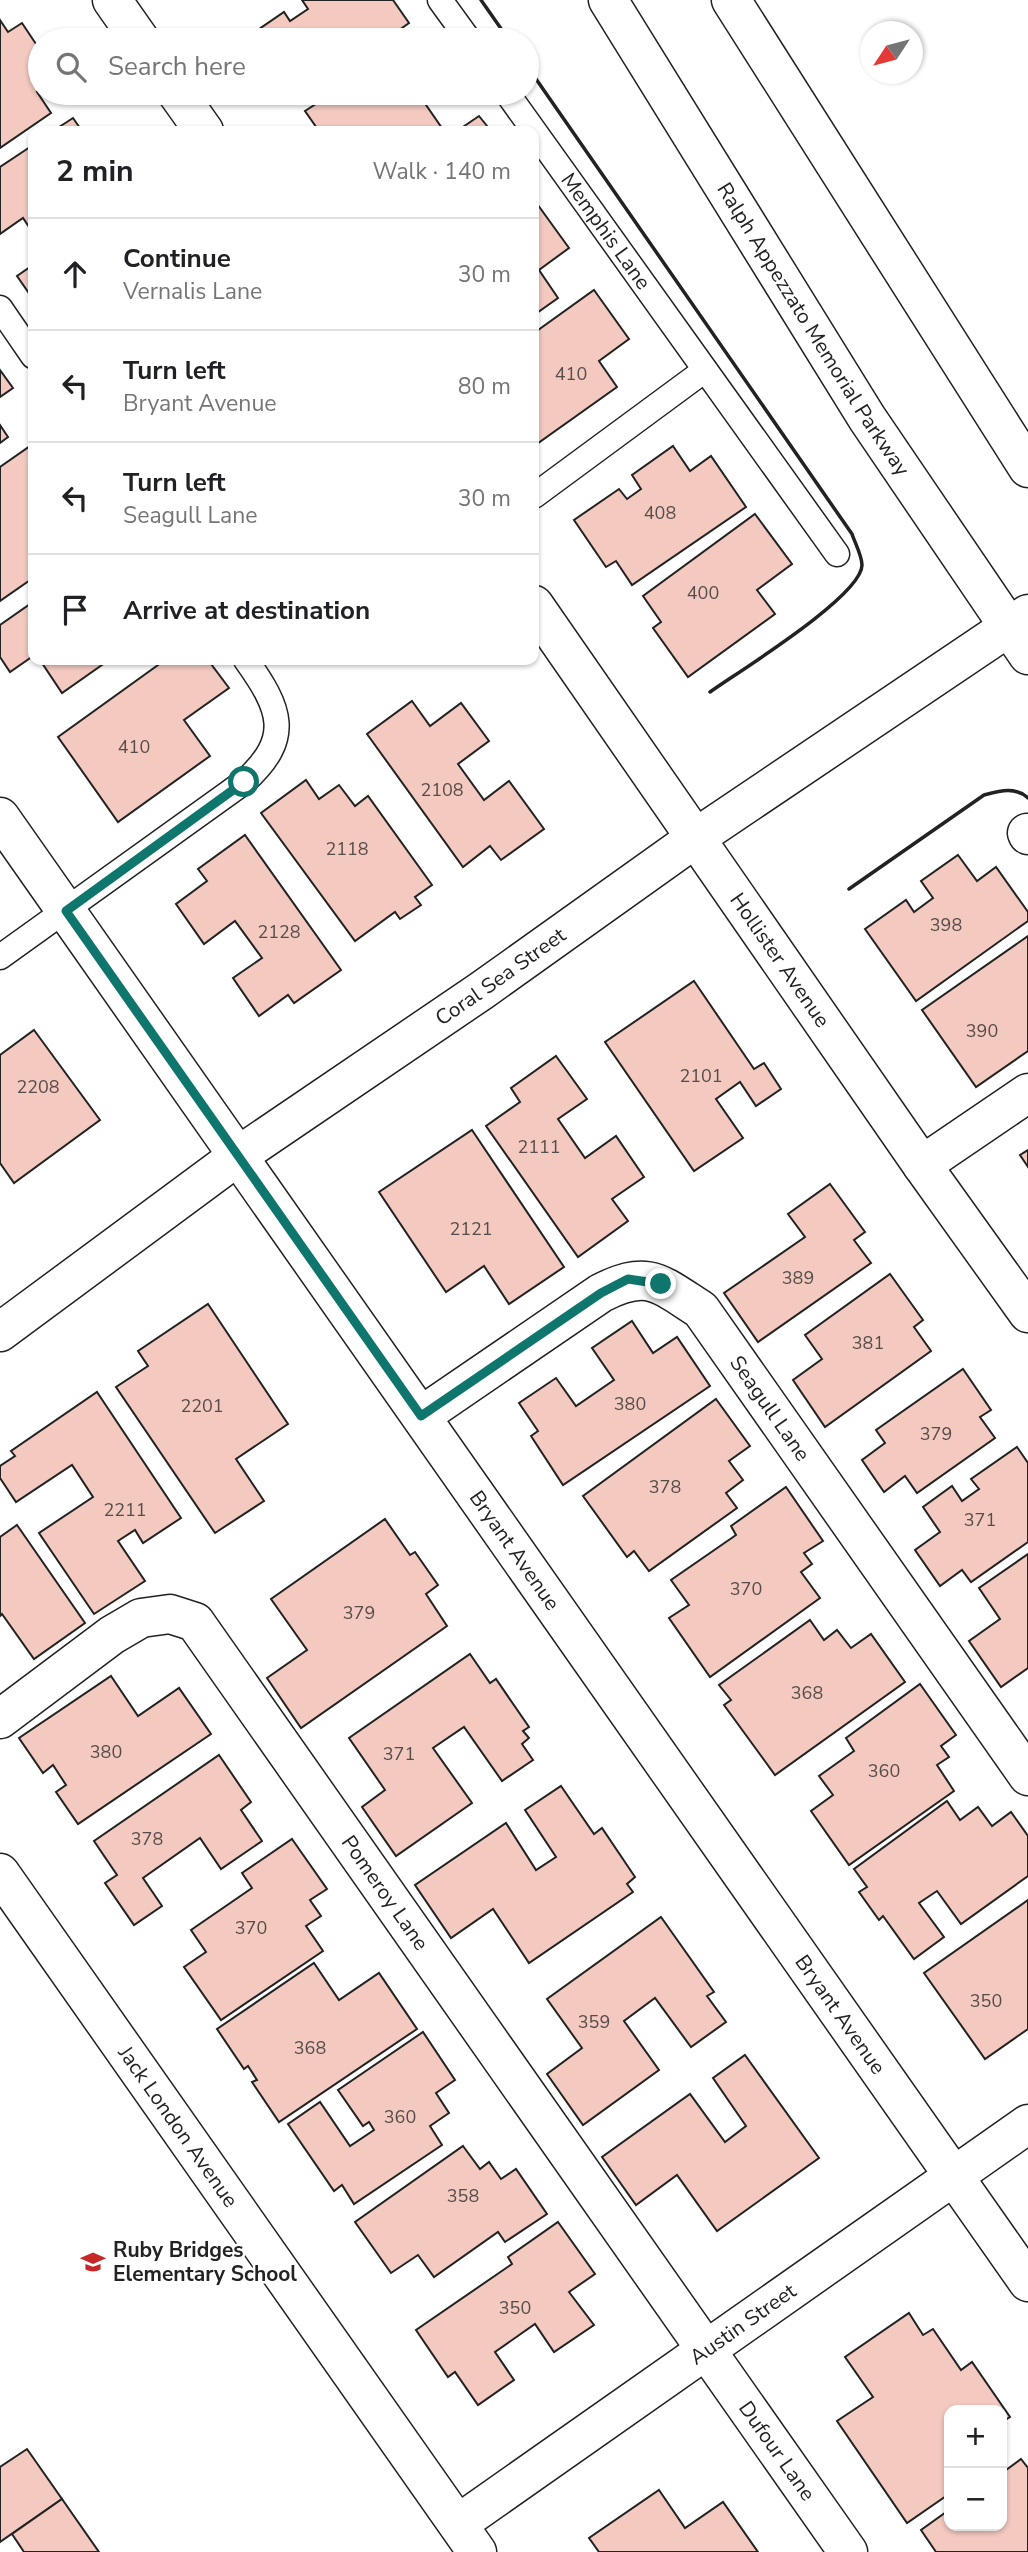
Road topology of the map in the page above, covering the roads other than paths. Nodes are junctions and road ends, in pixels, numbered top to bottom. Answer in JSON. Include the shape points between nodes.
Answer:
{"nodes":[{"id":1,"x":112,"y":0,"type":"edge"},
{"id":2,"x":440,"y":0,"type":"edge"},
{"id":3,"x":608,"y":0,"type":"edge"},
{"id":4,"x":731,"y":0,"type":"edge"},
{"id":5,"x":132,"y":28,"type":"edge"},
{"id":6,"x":460,"y":28,"type":"edge"},
{"id":7,"x":186,"y":105,"type":"edge"},
{"id":8,"x":515,"y":105,"type":"edge"},
{"id":9,"x":200,"y":126,"type":"edge"},
{"id":10,"x":530,"y":126,"type":"edge"},
{"id":11,"x":539,"y":139,"type":"edge"},
{"id":12,"x":0,"y":308,"type":"edge"},
{"id":13,"x":28,"y":349,"type":"edge"},
{"id":14,"x":705,"y":370,"type":"junction"},
{"id":15,"x":1028,"y":468,"type":"edge"},
{"id":16,"x":539,"y":492,"type":"edge"},
{"id":17,"x":837,"y":554,"type":"dead end"},
{"id":18,"x":539,"y":612,"type":"edge"},
{"id":19,"x":1021,"y":632,"type":"edge"},
{"id":20,"x":249,"y":665,"type":"edge"},
{"id":21,"x":0,"y":817,"type":"edge"},
{"id":22,"x":697,"y":837,"type":"junction"},
{"id":23,"x":66,"y":911,"type":"junction"},
{"id":24,"x":0,"y":957,"type":"edge"},
{"id":25,"x":1028,"y":1093,"type":"edge"},
{"id":26,"x":239,"y":1156,"type":"junction"},
{"id":27,"x":922,"y":1165,"type":"junction"},
{"id":28,"x":1028,"y":1313,"type":"edge"},
{"id":29,"x":0,"y":1332,"type":"edge"},
{"id":30,"x":421,"y":1416,"type":"junction"},
{"id":31,"x":0,"y":1719,"type":"edge"},
{"id":32,"x":1028,"y":1776,"type":"edge"},
{"id":33,"x":0,"y":1874,"type":"edge"},
{"id":34,"x":1028,"y":2124,"type":"edge"},
{"id":35,"x":954,"y":2177,"type":"junction"},
{"id":36,"x":1028,"y":2282,"type":"edge"},
{"id":37,"x":707,"y":2350,"type":"junction"},
{"id":38,"x":468,"y":2538,"type":"edge"},
{"id":39,"x":848,"y":2552,"type":"edge"}],
"edges":[{"from":1,"to":5,"type":"street"},
{"from":2,"to":6,"type":"lane"},
{"from":3,"to":19,"type":"street","name":"Ralph Appezzato Memorial Parkway","via":[[867,418]]},
{"from":4,"to":15,"type":"street"},
{"from":7,"to":9,"type":"street"},
{"from":8,"to":10,"type":"lane","name":"Memphis Lane"},
{"from":11,"to":14,"type":"lane","name":"Memphis Lane"},
{"from":12,"to":13,"type":"lane"},
{"from":14,"to":16,"type":"lane"},
{"from":14,"to":17,"type":"lane","name":"Memphis Lane"},
{"from":18,"to":22,"type":"street","name":"Hollister Avenue"},
{"from":19,"to":22,"type":"street","name":"Coral Sea Street"},
{"from":20,"to":23,"type":"lane","via":[[277,712],[274,743],[264,764]]},
{"from":21,"to":23,"type":"street","name":"Bryant Avenue"},
{"from":22,"to":26,"type":"street","name":"Coral Sea Street"},
{"from":22,"to":27,"type":"street","name":"Hollister Avenue"},
{"from":23,"to":24,"type":"lane"},
{"from":23,"to":26,"type":"street","name":"Bryant Avenue"},
{"from":25,"to":27,"type":"street"},
{"from":26,"to":29,"type":"street","name":"Coral Sea Street"},
{"from":26,"to":30,"type":"street","name":"Bryant Avenue"},
{"from":27,"to":28,"type":"street","name":"Hollister Avenue"},
{"from":30,"to":32,"type":"street","name":"Seagull Lane","via":[[601,1293],[628,1279],[661,1284],[701,1310]]},
{"from":30,"to":35,"type":"street","name":"Bryant Avenue"},
{"from":31,"to":37,"type":"street","name":"Pomeroy Lane","via":[[141,1618],[170,1614],[195,1622]]},
{"from":33,"to":38,"type":"street","name":"Jack London Avenue"},
{"from":34,"to":35,"type":"street","name":"Austin Street"},
{"from":35,"to":36,"type":"street","name":"Bryant Avenue"},
{"from":35,"to":37,"type":"street","name":"Austin Street"},
{"from":37,"to":38,"type":"street","name":"Austin Street"},
{"from":37,"to":39,"type":"street","name":"Dufour Lane"}]}
